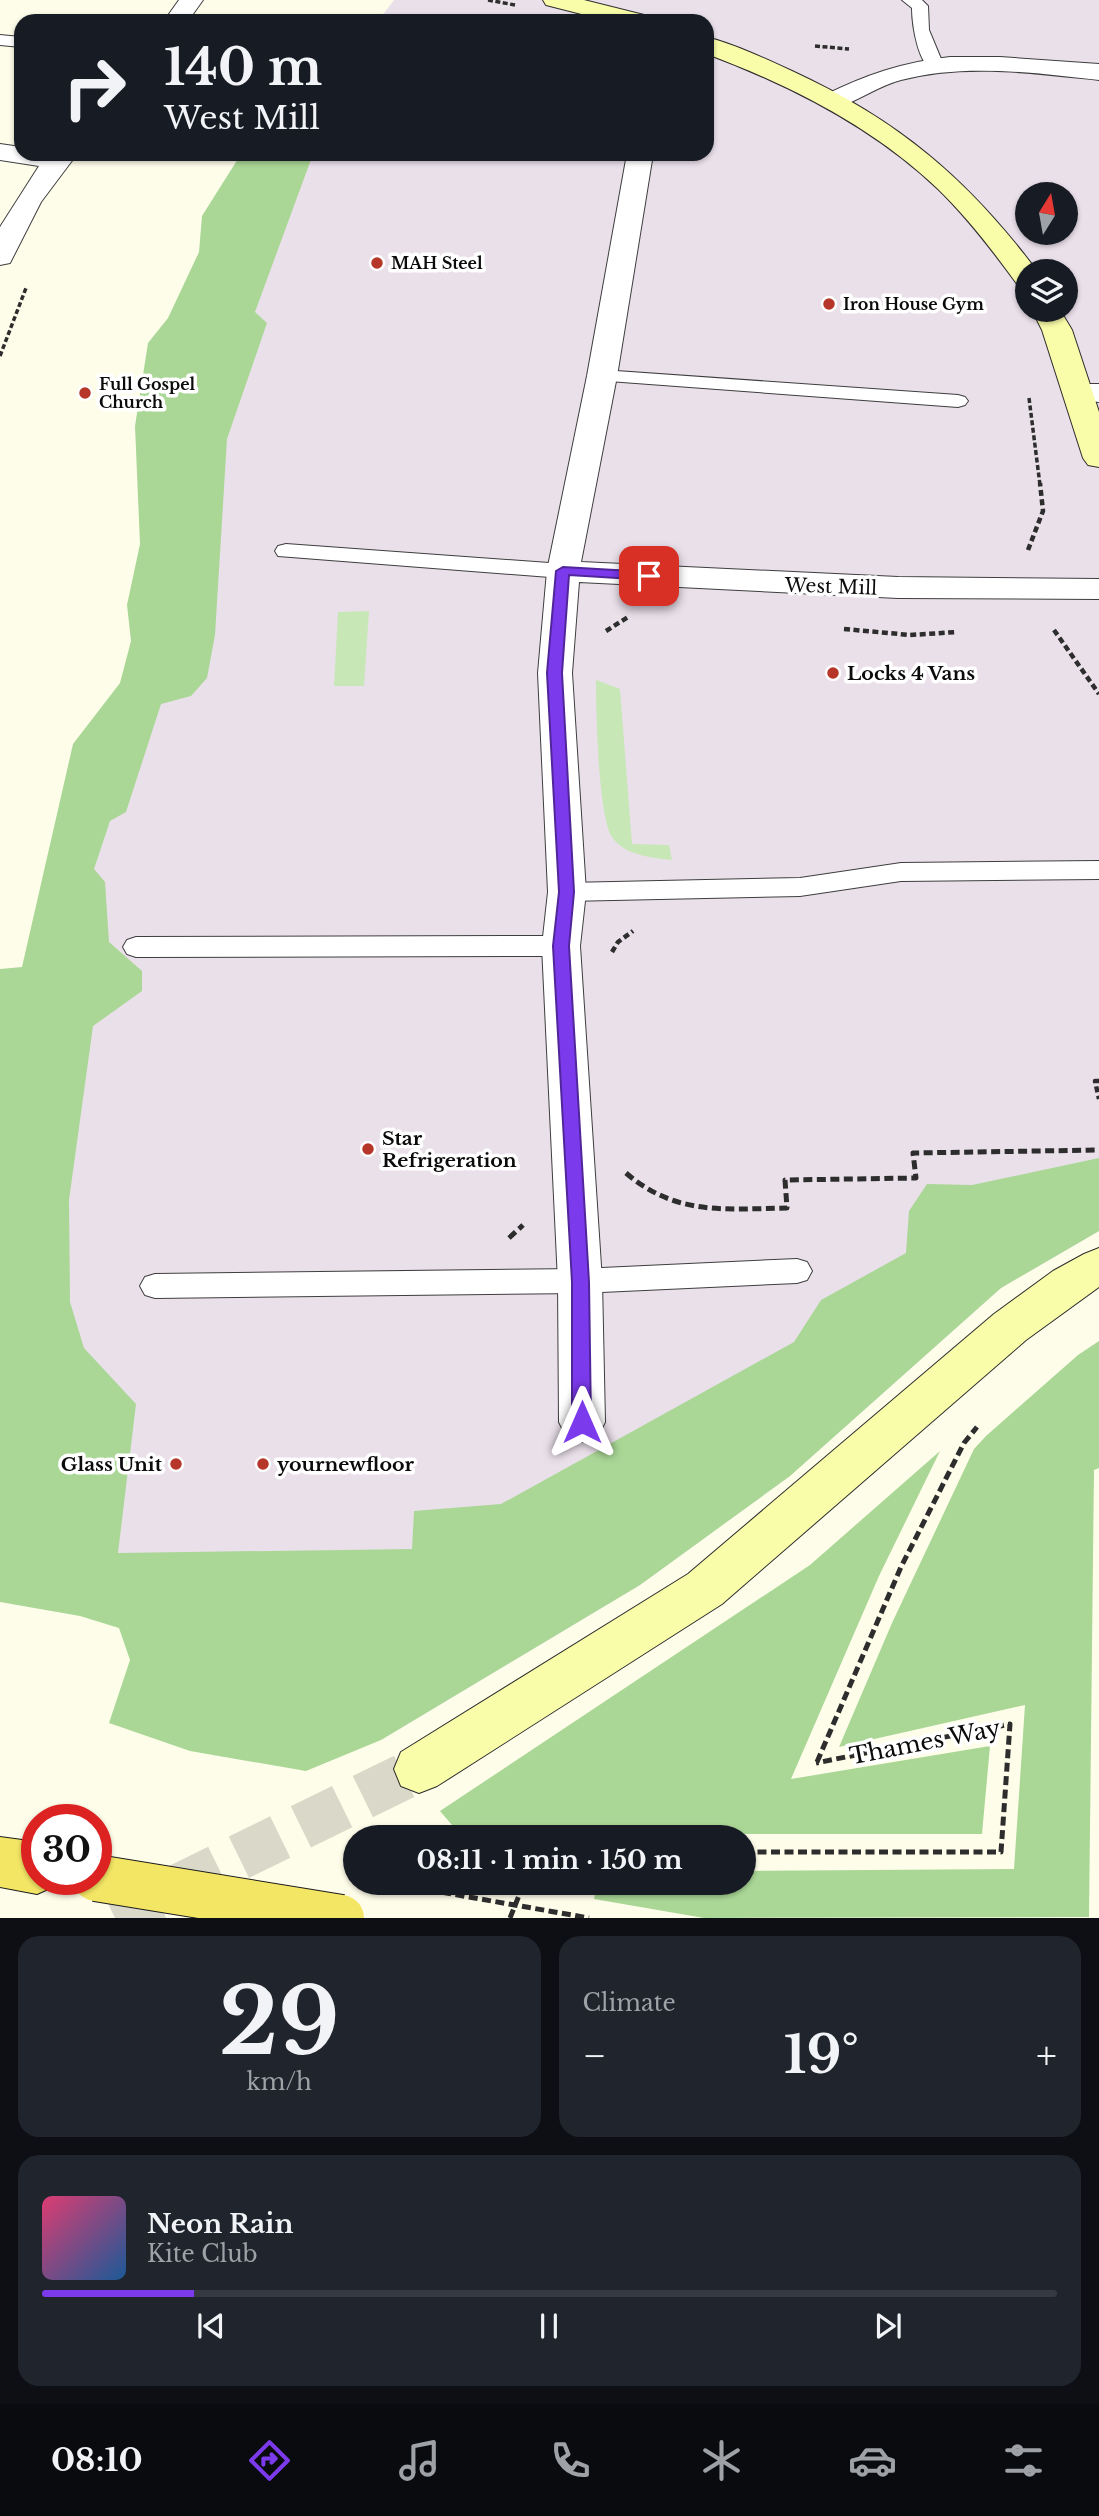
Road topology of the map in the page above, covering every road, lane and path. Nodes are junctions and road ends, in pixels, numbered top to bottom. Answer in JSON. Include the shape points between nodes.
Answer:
{"nodes":[{"id":1,"x":555,"y":0,"type":"edge"},
{"id":2,"x":910,"y":0,"type":"edge"},
{"id":3,"x":611,"y":14,"type":"edge"},
{"id":4,"x":714,"y":48,"type":"edge"},
{"id":5,"x":935,"y":66,"type":"junction"},
{"id":6,"x":1099,"y":72,"type":"edge"},
{"id":7,"x":832,"y":101,"type":"junction"},
{"id":8,"x":58,"y":161,"type":"edge"},
{"id":9,"x":639,"y":161,"type":"edge"},
{"id":10,"x":0,"y":257,"type":"edge"},
{"id":11,"x":1015,"y":262,"type":"edge"},
{"id":12,"x":1053,"y":322,"type":"edge"},
{"id":13,"x":601,"y":376,"type":"junction"},
{"id":14,"x":1089,"y":393,"type":"edge"},
{"id":15,"x":958,"y":401,"type":"dead end"},
{"id":16,"x":1099,"y":458,"type":"edge"},
{"id":17,"x":286,"y":551,"type":"dead end"},
{"id":18,"x":563,"y":571,"type":"junction"},
{"id":19,"x":1099,"y":589,"type":"edge"},
{"id":20,"x":1099,"y":870,"type":"edge"},
{"id":21,"x":567,"y":892,"type":"junction"},
{"id":22,"x":561,"y":946,"type":"junction"},
{"id":23,"x":136,"y":947,"type":"dead end"},
{"id":24,"x":1099,"y":1082,"type":"edge"},
{"id":25,"x":1099,"y":1099,"type":"edge"},
{"id":26,"x":1099,"y":1266,"type":"edge"},
{"id":27,"x":797,"y":1270,"type":"dead end"},
{"id":28,"x":580,"y":1282,"type":"junction"},
{"id":29,"x":155,"y":1286,"type":"dead end"},
{"id":30,"x":582,"y":1422,"type":"dead end"},
{"id":31,"x":948,"y":1474,"type":"dead end"},
{"id":32,"x":419,"y":1769,"type":"tunnel mouth"},
{"id":33,"x":756,"y":1852,"type":"edge"},
{"id":34,"x":0,"y":1862,"type":"edge"},
{"id":35,"x":21,"y":1865,"type":"edge"},
{"id":36,"x":112,"y":1881,"type":"edge"},
{"id":37,"x":457,"y":1895,"type":"edge"},
{"id":38,"x":520,"y":1895,"type":"edge"},
{"id":39,"x":513,"y":1905,"type":"junction"},
{"id":40,"x":341,"y":1917,"type":"edge"},
{"id":41,"x":510,"y":1917,"type":"edge"},
{"id":42,"x":589,"y":1917,"type":"edge"}],
"edges":[{"from":1,"to":3,"type":"street"},
{"from":2,"to":5,"type":"lane","via":[[920,6],[920,30]]},
{"from":4,"to":7,"type":"street"},
{"from":5,"to":6,"type":"street","via":[[1010,64]]},
{"from":5,"to":7,"type":"street","via":[[899,72]]},
{"from":7,"to":11,"type":"street","via":[[934,172],[987,225]]},
{"from":8,"to":10,"type":"street","via":[[17,217]]},
{"from":9,"to":13,"type":"street"},
{"from":12,"to":14,"type":"street"},
{"from":13,"to":15,"type":"lane"},
{"from":13,"to":18,"type":"street"},
{"from":14,"to":16,"type":"street"},
{"from":17,"to":18,"type":"lane"},
{"from":18,"to":19,"type":"street","name":"West Mill","via":[[820,587]]},
{"from":18,"to":21,"type":"street","via":[[555,673]]},
{"from":20,"to":21,"type":"lane","via":[[901,872],[800,887]]},
{"from":21,"to":22,"type":"street"},
{"from":22,"to":23,"type":"lane"},
{"from":22,"to":28,"type":"street"},
{"from":24,"to":25,"type":"path","via":[[1095,1082]]},
{"from":26,"to":32,"type":"street","via":[[1010,1327],[705,1589]]},
{"from":27,"to":28,"type":"lane"},
{"from":28,"to":29,"type":"lane"},
{"from":28,"to":30,"type":"street"},
{"from":31,"to":33,"type":"path","name":"Thames Way","via":[[901,1567],[816,1763],[1010,1724],[1001,1852]]},
{"from":34,"to":35,"type":"main road"},
{"from":36,"to":40,"type":"main road","bridge":true},
{"from":37,"to":39,"type":"path"},
{"from":38,"to":39,"type":"path"},
{"from":39,"to":41,"type":"path"},
{"from":39,"to":42,"type":"path"}]}
